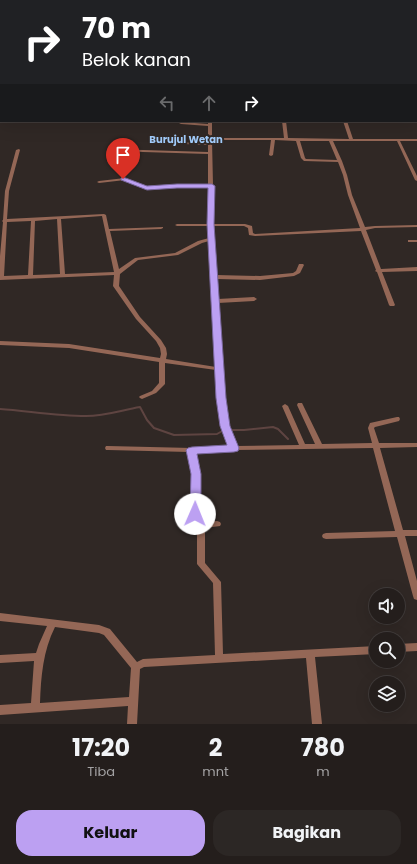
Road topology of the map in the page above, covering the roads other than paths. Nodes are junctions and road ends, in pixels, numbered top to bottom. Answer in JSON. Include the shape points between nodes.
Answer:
{"nodes":[{"id":1,"x":284,"y":122,"type":"edge"},
{"id":2,"x":345,"y":122,"type":"edge"},
{"id":3,"x":181,"y":123,"type":"dead end"},
{"id":4,"x":210,"y":123,"type":"edge"},
{"id":5,"x":185,"y":135,"type":"dead end"},
{"id":6,"x":273,"y":139,"type":"junction"},
{"id":7,"x":286,"y":139,"type":"junction"},
{"id":8,"x":298,"y":139,"type":"junction"},
{"id":9,"x":330,"y":139,"type":"junction"},
{"id":10,"x":351,"y":139,"type":"junction"},
{"id":11,"x":398,"y":140,"type":"junction"},
{"id":12,"x":417,"y":140,"type":"edge"},
{"id":13,"x":210,"y":142,"type":"junction"},
{"id":14,"x":18,"y":150,"type":"dead end"},
{"id":15,"x":112,"y":150,"type":"dead end"},
{"id":16,"x":211,"y":153,"type":"junction"},
{"id":17,"x":272,"y":155,"type":"dead end"},
{"id":18,"x":340,"y":161,"type":"junction"},
{"id":19,"x":417,"y":179,"type":"edge"},
{"id":20,"x":99,"y":182,"type":"dead end"},
{"id":21,"x":212,"y":186,"type":"junction"},
{"id":22,"x":59,"y":217,"type":"junction"},
{"id":23,"x":33,"y":219,"type":"junction"},
{"id":24,"x":4,"y":221,"type":"junction"},
{"id":25,"x":211,"y":224,"type":"junction"},
{"id":26,"x":177,"y":225,"type":"dead end"},
{"id":27,"x":417,"y":226,"type":"edge"},
{"id":28,"x":161,"y":228,"type":"dead end"},
{"id":29,"x":363,"y":229,"type":"junction"},
{"id":30,"x":108,"y":230,"type":"junction"},
{"id":31,"x":213,"y":238,"type":"junction"},
{"id":32,"x":417,"y":240,"type":"edge"},
{"id":33,"x":410,"y":241,"type":"dead end"},
{"id":34,"x":302,"y":265,"type":"dead end"},
{"id":35,"x":417,"y":269,"type":"edge"},
{"id":36,"x":378,"y":271,"type":"junction"},
{"id":37,"x":117,"y":273,"type":"junction"},
{"id":38,"x":63,"y":275,"type":"junction"},
{"id":39,"x":30,"y":277,"type":"junction"},
{"id":40,"x":214,"y":277,"type":"junction"},
{"id":41,"x":1,"y":278,"type":"edge"},
{"id":42,"x":254,"y":298,"type":"dead end"},
{"id":43,"x":216,"y":301,"type":"junction"},
{"id":44,"x":392,"y":305,"type":"dead end"},
{"id":45,"x":0,"y":343,"type":"edge"},
{"id":46,"x":164,"y":361,"type":"junction"},
{"id":47,"x":219,"y":370,"type":"junction"},
{"id":48,"x":142,"y":397,"type":"dead end"},
{"id":49,"x":300,"y":405,"type":"dead end"},
{"id":50,"x":285,"y":406,"type":"dead end"},
{"id":51,"x":397,"y":419,"type":"dead end"},
{"id":52,"x":417,"y":445,"type":"edge"},
{"id":53,"x":375,"y":446,"type":"junction"},
{"id":54,"x":303,"y":447,"type":"junction"},
{"id":55,"x":320,"y":447,"type":"junction"},
{"id":56,"x":108,"y":448,"type":"dead end"},
{"id":57,"x":234,"y":448,"type":"junction"},
{"id":58,"x":192,"y":450,"type":"junction"},
{"id":59,"x":195,"y":514,"type":"dead end"},
{"id":60,"x":217,"y":524,"type":"dead end"},
{"id":61,"x":399,"y":533,"type":"junction"},
{"id":62,"x":417,"y":533,"type":"edge"},
{"id":63,"x":326,"y":536,"type":"dead end"},
{"id":64,"x":417,"y":596,"type":"edge"},
{"id":65,"x":0,"y":618,"type":"edge"},
{"id":66,"x":53,"y":623,"type":"junction"},
{"id":67,"x":417,"y":647,"type":"edge"},
{"id":68,"x":405,"y":648,"type":"edge"},
{"id":69,"x":369,"y":650,"type":"edge"},
{"id":70,"x":310,"y":653,"type":"junction"},
{"id":71,"x":39,"y":657,"type":"junction"},
{"id":72,"x":219,"y":658,"type":"junction"},
{"id":73,"x":0,"y":659,"type":"edge"},
{"id":74,"x":136,"y":667,"type":"junction"},
{"id":75,"x":133,"y":701,"type":"junction"},
{"id":76,"x":35,"y":707,"type":"junction"},
{"id":77,"x":0,"y":710,"type":"edge"},
{"id":78,"x":132,"y":724,"type":"edge"},
{"id":79,"x":317,"y":724,"type":"edge"}],
"edges":[{"from":1,"to":7,"type":"street"},
{"from":2,"to":10,"type":"street"},
{"from":3,"to":4,"type":"street"},
{"from":4,"to":13,"type":"street"},
{"from":5,"to":13,"type":"street","via":[[184,143]]},
{"from":6,"to":7,"type":"street"},
{"from":6,"to":13,"type":"street"},
{"from":6,"to":17,"type":"street"},
{"from":7,"to":8,"type":"street"},
{"from":8,"to":9,"type":"street"},
{"from":8,"to":18,"type":"street","via":[[305,160]]},
{"from":9,"to":10,"type":"street"},
{"from":9,"to":18,"type":"street"},
{"from":10,"to":11,"type":"street"},
{"from":11,"to":12,"type":"street"},
{"from":11,"to":19,"type":"street"},
{"from":13,"to":16,"type":"street"},
{"from":14,"to":24,"type":"street"},
{"from":15,"to":16,"type":"street"},
{"from":16,"to":21,"type":"street"},
{"from":18,"to":29,"type":"street"},
{"from":20,"to":21,"type":"street","via":[[125,179],[148,188]]},
{"from":21,"to":25,"type":"street"},
{"from":22,"to":23,"type":"street"},
{"from":22,"to":30,"type":"street","via":[[104,215]]},
{"from":22,"to":38,"type":"street"},
{"from":23,"to":24,"type":"street"},
{"from":23,"to":39,"type":"street"},
{"from":24,"to":41,"type":"street","via":[[5,246]]},
{"from":25,"to":26,"type":"street"},
{"from":25,"to":29,"type":"street","via":[[246,225],[250,226],[251,234],[255,235]]},
{"from":25,"to":31,"type":"street"},
{"from":27,"to":29,"type":"street"},
{"from":28,"to":30,"type":"street"},
{"from":29,"to":36,"type":"street"},
{"from":30,"to":37,"type":"street"},
{"from":31,"to":37,"type":"street","via":[[176,254],[137,259]]},
{"from":31,"to":40,"type":"street"},
{"from":32,"to":33,"type":"street"},
{"from":34,"to":40,"type":"street","via":[[294,274],[260,278]]},
{"from":35,"to":36,"type":"street"},
{"from":36,"to":44,"type":"street"},
{"from":37,"to":38,"type":"street"},
{"from":37,"to":46,"type":"street","via":[[116,286],[138,318],[161,344]]},
{"from":38,"to":39,"type":"street"},
{"from":39,"to":41,"type":"street"},
{"from":40,"to":43,"type":"street"},
{"from":42,"to":43,"type":"street"},
{"from":43,"to":47,"type":"street"},
{"from":45,"to":46,"type":"street","via":[[69,346]]},
{"from":46,"to":47,"type":"street"},
{"from":46,"to":48,"type":"street","via":[[162,385]]},
{"from":47,"to":57,"type":"street","via":[[225,426]]},
{"from":49,"to":55,"type":"street"},
{"from":50,"to":54,"type":"street"},
{"from":51,"to":53,"type":"street","via":[[371,425]]},
{"from":52,"to":53,"type":"street"},
{"from":53,"to":55,"type":"street"},
{"from":53,"to":61,"type":"street"},
{"from":54,"to":55,"type":"street"},
{"from":54,"to":57,"type":"street"},
{"from":56,"to":58,"type":"street"},
{"from":57,"to":58,"type":"street"},
{"from":58,"to":59,"type":"street","via":[[196,474]]},
{"from":60,"to":72,"type":"street","via":[[201,527],[202,564],[217,582]]},
{"from":61,"to":62,"type":"street"},
{"from":61,"to":63,"type":"street"},
{"from":61,"to":64,"type":"street"},
{"from":65,"to":66,"type":"street"},
{"from":66,"to":71,"type":"street","via":[[44,639]]},
{"from":66,"to":74,"type":"street","via":[[93,627],[107,632]]},
{"from":67,"to":68,"type":"street"},
{"from":69,"to":70,"type":"street"},
{"from":70,"to":72,"type":"street"},
{"from":70,"to":79,"type":"street"},
{"from":71,"to":73,"type":"street"},
{"from":71,"to":76,"type":"street"},
{"from":72,"to":74,"type":"street","via":[[143,663]]},
{"from":74,"to":75,"type":"street"},
{"from":75,"to":76,"type":"street"},
{"from":75,"to":78,"type":"street"},
{"from":76,"to":77,"type":"street"}]}
